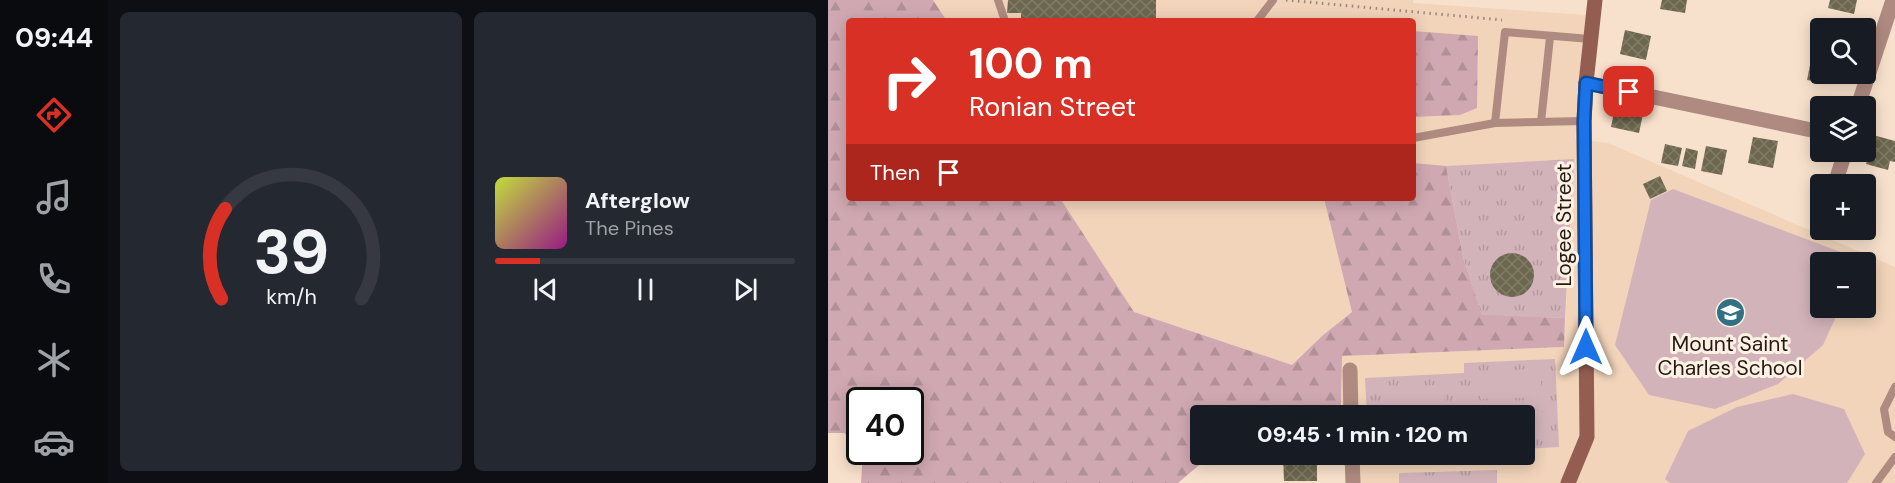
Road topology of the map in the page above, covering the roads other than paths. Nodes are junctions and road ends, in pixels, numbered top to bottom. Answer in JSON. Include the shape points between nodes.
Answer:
{"nodes":[{"id":1,"x":998,"y":0,"type":"edge"},
{"id":2,"x":1273,"y":0,"type":"edge"},
{"id":3,"x":1595,"y":0,"type":"edge"},
{"id":4,"x":1893,"y":0,"type":"edge"},
{"id":5,"x":1004,"y":18,"type":"edge"},
{"id":6,"x":1259,"y":18,"type":"edge"},
{"id":7,"x":1550,"y":37,"type":"junction"},
{"id":8,"x":1590,"y":39,"type":"junction"},
{"id":9,"x":1586,"y":83,"type":"junction"},
{"id":10,"x":1861,"y":96,"type":"edge"},
{"id":11,"x":1584,"y":121,"type":"junction"},
{"id":12,"x":1541,"y":122,"type":"junction"},
{"id":13,"x":1495,"y":123,"type":"junction"},
{"id":14,"x":1810,"y":130,"type":"edge"},
{"id":15,"x":1416,"y":137,"type":"edge"},
{"id":16,"x":1350,"y":370,"type":"dead end"},
{"id":17,"x":1895,"y":387,"type":"edge"},
{"id":18,"x":1351,"y":405,"type":"edge"},
{"id":19,"x":1895,"y":436,"type":"edge"},
{"id":20,"x":1895,"y":457,"type":"edge"},
{"id":21,"x":1352,"y":465,"type":"edge"},
{"id":22,"x":1353,"y":483,"type":"edge"},
{"id":23,"x":1568,"y":483,"type":"edge"},
{"id":24,"x":1876,"y":483,"type":"edge"}],
"edges":[{"from":1,"to":5,"type":"lane"},
{"from":2,"to":6,"type":"lane"},
{"from":3,"to":8,"type":"street","name":"Logee Street"},
{"from":4,"to":10,"type":"street"},
{"from":7,"to":8,"type":"lane"},
{"from":7,"to":12,"type":"lane"},
{"from":7,"to":13,"type":"lane","via":[[1505,32]]},
{"from":8,"to":9,"type":"street","name":"Logee Street"},
{"from":9,"to":11,"type":"street","name":"Logee Street"},
{"from":9,"to":14,"type":"street"},
{"from":11,"to":12,"type":"lane"},
{"from":11,"to":23,"type":"street","name":"Logee Street","via":[[1587,437]]},
{"from":12,"to":13,"type":"lane"},
{"from":13,"to":15,"type":"lane"},
{"from":16,"to":18,"type":"street"},
{"from":17,"to":19,"type":"lane","via":[[1884,409],[1888,432]]},
{"from":20,"to":24,"type":"lane"},
{"from":21,"to":22,"type":"street"}]}
